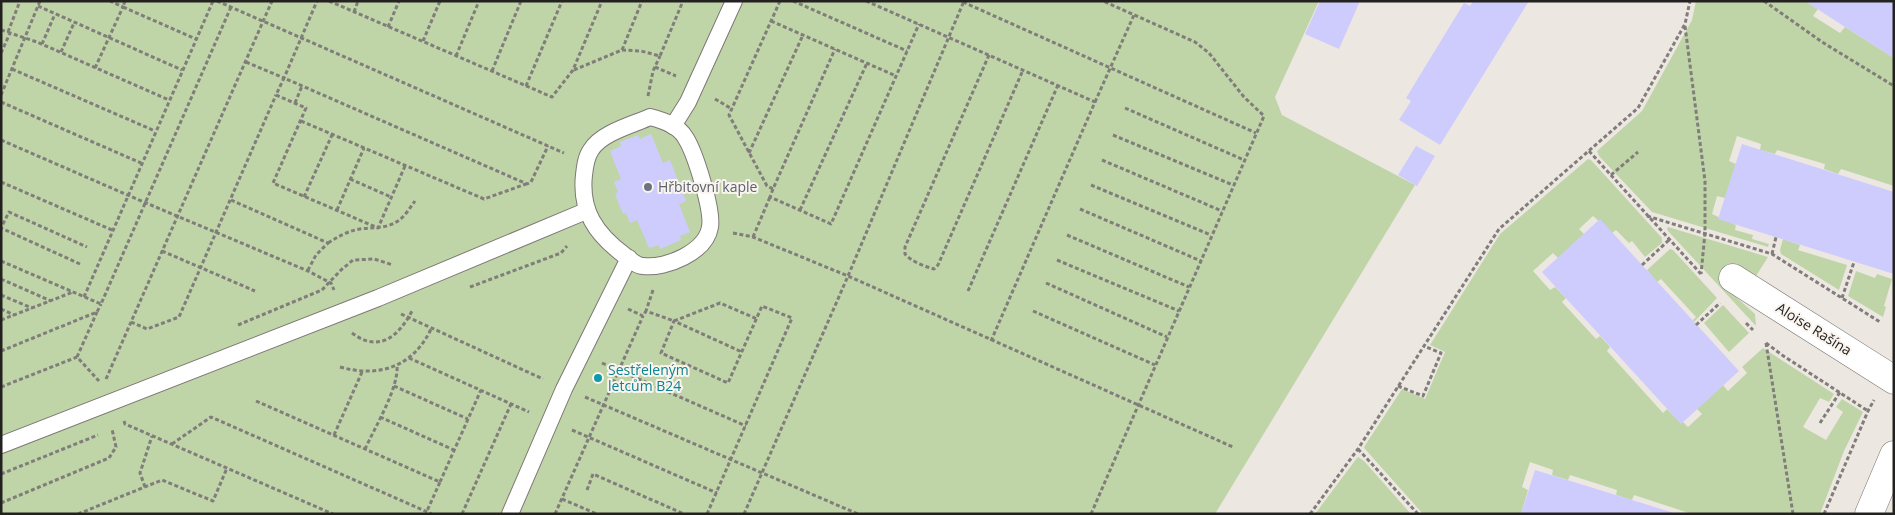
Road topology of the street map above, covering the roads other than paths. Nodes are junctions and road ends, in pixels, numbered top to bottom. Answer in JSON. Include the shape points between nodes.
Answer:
{"nodes":[{"id":1,"x":734,"y":1,"type":"edge"},
{"id":2,"x":673,"y":126,"type":"junction"},
{"id":3,"x":586,"y":211,"type":"junction"},
{"id":4,"x":629,"y":258,"type":"junction"},
{"id":5,"x":1729,"y":289,"type":"road end"},
{"id":6,"x":1886,"y":387,"type":"edge"},
{"id":7,"x":1,"y":445,"type":"edge"},
{"id":8,"x":1894,"y":455,"type":"edge"},
{"id":9,"x":510,"y":514,"type":"edge"},
{"id":10,"x":1869,"y":514,"type":"edge"}],
"edges":[{"from":1,"to":2,"type":"lane","via":[[688,102]]},
{"from":2,"to":3,"type":"lane","via":[[664,120],[650,118],[601,138],[591,149],[586,162],[583,187]]},
{"from":2,"to":4,"type":"lane","via":[[685,136],[706,191],[710,228],[699,248],[684,258],[647,266]]},
{"from":3,"to":4,"type":"lane","via":[[612,246]]},
{"from":3,"to":7,"type":"lane","via":[[378,298]]},
{"from":4,"to":9,"type":"lane","via":[[564,389]]},
{"from":5,"to":6,"type":"street","name":"Aloise Rašína"},
{"from":8,"to":10,"type":"street"}]}
